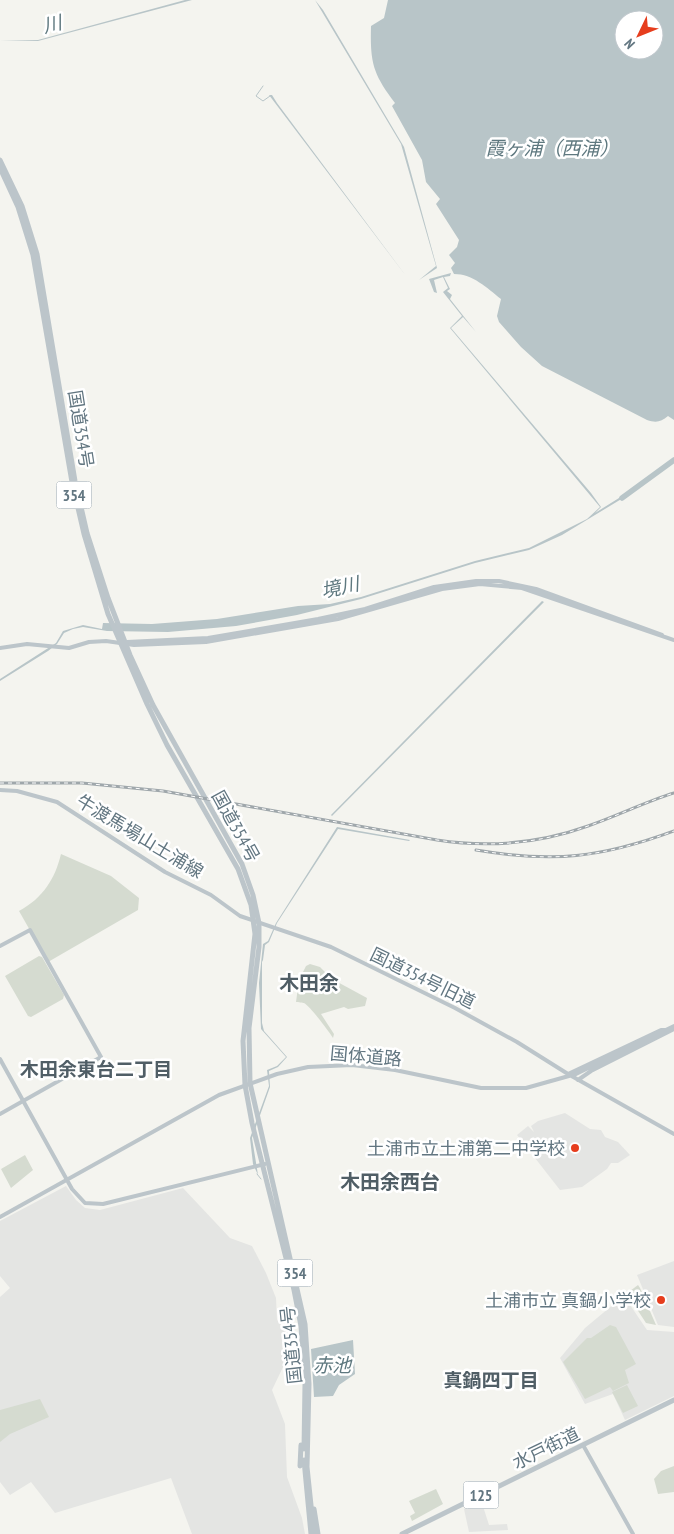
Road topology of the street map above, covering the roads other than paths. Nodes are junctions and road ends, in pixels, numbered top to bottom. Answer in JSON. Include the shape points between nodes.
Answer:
{"nodes":[{"id":1,"x":0,"y":160,"type":"edge"},
{"id":2,"x":0,"y":168,"type":"edge"},
{"id":3,"x":114,"y":621,"type":"junction"},
{"id":4,"x":674,"y":640,"type":"edge"},
{"id":5,"x":122,"y":642,"type":"junction"},
{"id":6,"x":0,"y":648,"type":"edge"},
{"id":7,"x":0,"y":790,"type":"edge"},
{"id":8,"x":256,"y":922,"type":"junction"},
{"id":9,"x":0,"y":946,"type":"edge"},
{"id":10,"x":674,"y":1028,"type":"edge"},
{"id":11,"x":666,"y":1030,"type":"junction"},
{"id":12,"x":0,"y":1059,"type":"edge"},
{"id":13,"x":568,"y":1074,"type":"junction"},
{"id":14,"x":578,"y":1080,"type":"junction"},
{"id":15,"x":23,"y":1101,"type":"junction"},
{"id":16,"x":0,"y":1114,"type":"edge"},
{"id":17,"x":674,"y":1134,"type":"edge"},
{"id":18,"x":265,"y":1164,"type":"junction"},
{"id":19,"x":67,"y":1179,"type":"junction"},
{"id":20,"x":0,"y":1217,"type":"edge"},
{"id":21,"x":307,"y":1384,"type":"junction"},
{"id":22,"x":674,"y":1400,"type":"edge"},
{"id":23,"x":583,"y":1445,"type":"junction"},
{"id":24,"x":313,"y":1534,"type":"edge"},
{"id":25,"x":402,"y":1534,"type":"edge"},
{"id":26,"x":633,"y":1534,"type":"edge"}],
"edges":[{"from":1,"to":3,"type":"highway","name":"国道354号","number":"354","via":[[22,206],[37,254],[79,498]]},
{"from":2,"to":3,"type":"highway","name":"国道354号","number":"354","via":[[18,207],[33,255],[77,509]]},
{"from":3,"to":5,"type":"highway","name":"国道354号","number":"354"},
{"from":4,"to":5,"type":"street","via":[[536,589],[499,581],[476,581],[434,587],[318,619],[208,638]]},
{"from":5,"to":6,"type":"street","via":[[89,642],[69,648],[27,644]]},
{"from":5,"to":8,"type":"highway","name":"国道354号","number":"354","via":[[147,704],[243,879]]},
{"from":5,"to":8,"type":"highway","name":"国道354号","number":"354","via":[[246,872],[254,895]]},
{"from":7,"to":8,"type":"street","name":"牛渡馬場山土浦線","via":[[17,791],[56,802],[165,872]]},
{"from":8,"to":13,"type":"street","name":"国道354号旧道","via":[[325,945],[379,970],[517,1042]]},
{"from":8,"to":18,"type":"highway","name":"国道354号","number":"354","via":[[259,947],[249,1028],[248,1070]]},
{"from":9,"to":15,"type":"street","via":[[30,930],[101,1057]]},
{"from":10,"to":11,"type":"street","name":"国体道路"},
{"from":10,"to":14,"type":"street"},
{"from":11,"to":13,"type":"street"},
{"from":11,"to":19,"type":"street","name":"国体道路","via":[[564,1079],[526,1088],[481,1088],[362,1066],[308,1067],[276,1074],[236,1087]]},
{"from":12,"to":15,"type":"street"},
{"from":13,"to":14,"type":"street","name":"国道354号旧道"},
{"from":14,"to":17,"type":"street","name":"国道354号旧道"},
{"from":15,"to":16,"type":"street"},
{"from":15,"to":19,"type":"street"},
{"from":18,"to":19,"type":"street","via":[[95,1205],[81,1200]]},
{"from":18,"to":21,"type":"highway","name":"国道354号","number":"354","via":[[302,1305],[308,1349]]},
{"from":19,"to":20,"type":"street","name":"国体道路"},
{"from":21,"to":24,"type":"highway","name":"国道354号","number":"354","via":[[307,1453]]},
{"from":21,"to":24,"type":"highway","via":[[312,1410]]},
{"from":21,"to":24,"type":"highway","via":[[300,1471]]},
{"from":22,"to":23,"type":"highway","name":"水戸街道","number":"125"},
{"from":23,"to":25,"type":"highway","name":"水戸街道","number":"125"},
{"from":23,"to":26,"type":"street"}]}
